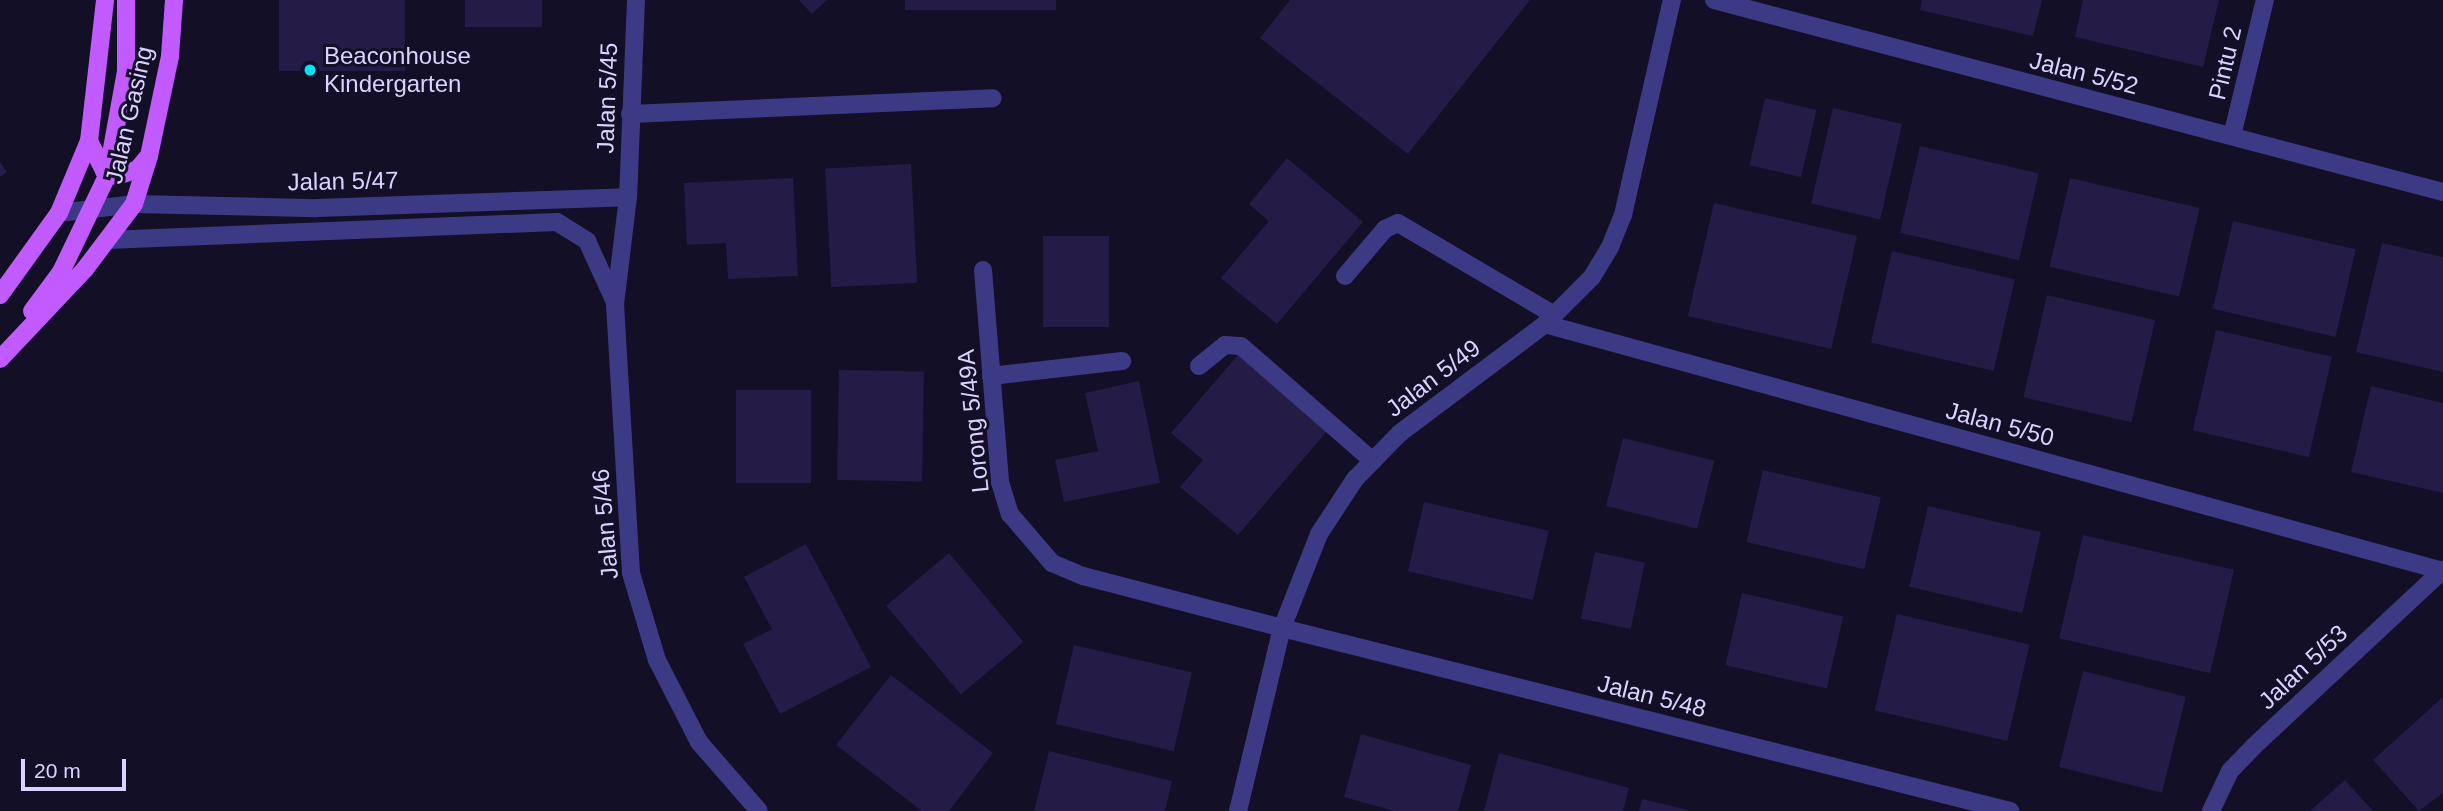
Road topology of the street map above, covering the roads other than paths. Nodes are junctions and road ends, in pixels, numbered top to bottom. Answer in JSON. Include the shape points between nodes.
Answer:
{"nodes":[{"id":1,"x":105,"y":0,"type":"edge"},
{"id":2,"x":126,"y":0,"type":"edge"},
{"id":3,"x":174,"y":0,"type":"edge"},
{"id":4,"x":636,"y":0,"type":"edge"},
{"id":5,"x":1672,"y":0,"type":"edge"},
{"id":6,"x":1714,"y":0,"type":"edge"},
{"id":7,"x":2265,"y":0,"type":"edge"},
{"id":8,"x":993,"y":98,"type":"dead end"},
{"id":9,"x":630,"y":114,"type":"junction"},
{"id":10,"x":2232,"y":136,"type":"junction"},
{"id":11,"x":89,"y":141,"type":"junction"},
{"id":12,"x":149,"y":156,"type":"junction"},
{"id":13,"x":2443,"y":192,"type":"edge"},
{"id":14,"x":628,"y":197,"type":"junction"},
{"id":15,"x":134,"y":204,"type":"junction"},
{"id":16,"x":59,"y":213,"type":"junction"},
{"id":17,"x":107,"y":240,"type":"junction"},
{"id":18,"x":983,"y":270,"type":"dead end"},
{"id":19,"x":1345,"y":276,"type":"dead end"},
{"id":20,"x":0,"y":295,"type":"edge"},
{"id":21,"x":615,"y":304,"type":"junction"},
{"id":22,"x":1549,"y":320,"type":"junction"},
{"id":23,"x":0,"y":352,"type":"edge"},
{"id":24,"x":0,"y":359,"type":"edge"},
{"id":25,"x":1122,"y":361,"type":"dead end"},
{"id":26,"x":1199,"y":366,"type":"dead end"},
{"id":27,"x":991,"y":376,"type":"junction"},
{"id":28,"x":1373,"y":461,"type":"junction"},
{"id":29,"x":2443,"y":571,"type":"edge"},
{"id":30,"x":1282,"y":628,"type":"junction"},
{"id":31,"x":759,"y":811,"type":"edge"},
{"id":32,"x":1238,"y":811,"type":"edge"},
{"id":33,"x":2010,"y":811,"type":"edge"},
{"id":34,"x":2211,"y":811,"type":"edge"}],
"edges":[{"from":1,"to":11,"type":"main road","name":"Jalan Gasing"},
{"from":2,"to":23,"type":"main road","via":[[126,71],[107,176],[61,272]]},
{"from":3,"to":12,"type":"main road","name":"Jalan Gasing","via":[[170,56]]},
{"from":4,"to":9,"type":"street","name":"Jalan 5/45"},
{"from":5,"to":22,"type":"street","name":"Jalan 5/49","via":[[1623,215],[1592,277]]},
{"from":6,"to":10,"type":"street","name":"Jalan 5/52"},
{"from":7,"to":10,"type":"street","name":"Pintu 2"},
{"from":8,"to":9,"type":"street"},
{"from":9,"to":14,"type":"street","name":"Jalan 5/45"},
{"from":10,"to":13,"type":"street","name":"Jalan 5/52"},
{"from":11,"to":12,"type":"main road","via":[[104,171],[117,176],[138,169]]},
{"from":11,"to":16,"type":"main road","name":"Jalan Gasing"},
{"from":12,"to":15,"type":"main road","name":"Jalan Gasing"},
{"from":14,"to":15,"type":"street","name":"Jalan 5/47","via":[[317,208]]},
{"from":14,"to":21,"type":"street","name":"Jalan 5/46"},
{"from":15,"to":16,"type":"street","name":"Jalan 5/47"},
{"from":15,"to":17,"type":"main road","name":"Jalan Gasing"},
{"from":16,"to":20,"type":"main road","name":"Jalan Gasing"},
{"from":17,"to":21,"type":"street","name":"Jalan 5/47","via":[[557,222],[587,242]]},
{"from":17,"to":24,"type":"main road","name":"Jalan Gasing"},
{"from":18,"to":27,"type":"street","name":"Lorong 5/49A"},
{"from":19,"to":22,"type":"street","name":"Jalan 5/50","via":[[1385,229],[1398,223]]},
{"from":21,"to":31,"type":"street","name":"Jalan 5/46","via":[[631,573],[643,621],[657,660],[699,742]]},
{"from":22,"to":28,"type":"street","name":"Jalan 5/49","via":[[1400,433]]},
{"from":22,"to":29,"type":"street","name":"Jalan 5/50"},
{"from":25,"to":27,"type":"street"},
{"from":26,"to":28,"type":"street","via":[[1225,345],[1241,346]]},
{"from":27,"to":30,"type":"street","name":"Lorong 5/49A","via":[[1000,482],[1010,514],[1052,563],[1083,576]]},
{"from":28,"to":30,"type":"street","name":"Jalan 5/49","via":[[1319,534]]},
{"from":29,"to":34,"type":"street","name":"Jalan 5/53","via":[[2253,747],[2230,771]]},
{"from":30,"to":32,"type":"street","name":"Jalan 5/49"},
{"from":30,"to":33,"type":"street","name":"Jalan 5/48"}]}
